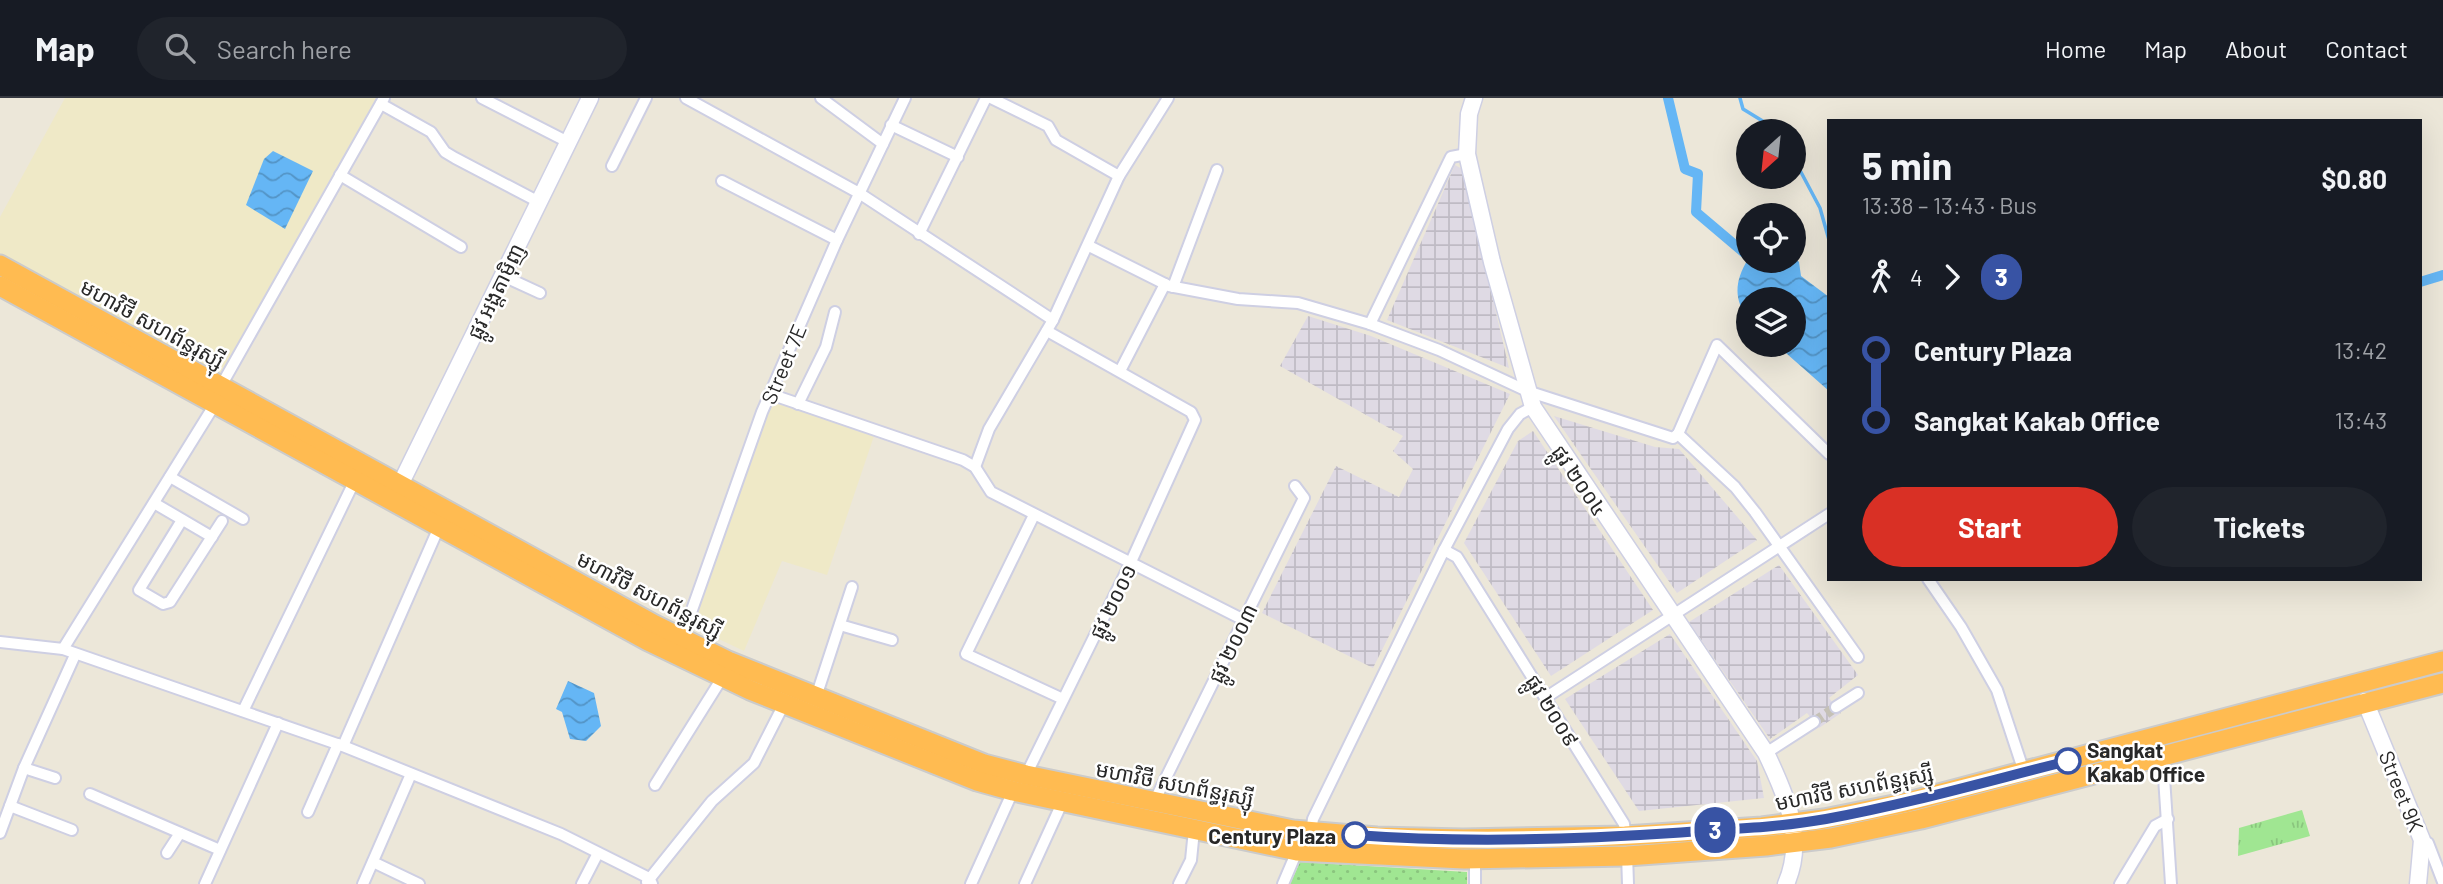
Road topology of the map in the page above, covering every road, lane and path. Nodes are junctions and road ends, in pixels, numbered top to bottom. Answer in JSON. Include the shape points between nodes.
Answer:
{"nodes":[{"id":1,"x":482,"y":98,"type":"edge"},
{"id":2,"x":590,"y":98,"type":"edge"},
{"id":3,"x":646,"y":98,"type":"edge"},
{"id":4,"x":686,"y":98,"type":"edge"},
{"id":5,"x":821,"y":98,"type":"edge"},
{"id":6,"x":905,"y":98,"type":"edge"},
{"id":7,"x":986,"y":98,"type":"edge"},
{"id":8,"x":991,"y":98,"type":"edge"},
{"id":9,"x":1168,"y":98,"type":"edge"},
{"id":10,"x":1474,"y":98,"type":"edge"},
{"id":11,"x":382,"y":101,"type":"edge"},
{"id":12,"x":891,"y":125,"type":"junction"},
{"id":13,"x":568,"y":142,"type":"junction"},
{"id":14,"x":883,"y":144,"type":"junction"},
{"id":15,"x":1466,"y":154,"type":"junction"},
{"id":16,"x":958,"y":157,"type":"junction"},
{"id":17,"x":612,"y":166,"type":"dead end"},
{"id":18,"x":1217,"y":170,"type":"dead end"},
{"id":19,"x":340,"y":175,"type":"junction"},
{"id":20,"x":1119,"y":176,"type":"junction"},
{"id":21,"x":722,"y":181,"type":"dead end"},
{"id":22,"x":859,"y":193,"type":"junction"},
{"id":23,"x":539,"y":202,"type":"junction"},
{"id":24,"x":919,"y":234,"type":"junction"},
{"id":25,"x":837,"y":240,"type":"junction"},
{"id":26,"x":1089,"y":246,"type":"junction"},
{"id":27,"x":461,"y":247,"type":"dead end"},
{"id":28,"x":0,"y":265,"type":"edge"},
{"id":29,"x":503,"y":276,"type":"junction"},
{"id":30,"x":1169,"y":285,"type":"junction"},
{"id":31,"x":0,"y":286,"type":"edge"},
{"id":32,"x":540,"y":293,"type":"dead end"},
{"id":33,"x":835,"y":312,"type":"dead end"},
{"id":34,"x":1053,"y":320,"type":"junction"},
{"id":35,"x":1370,"y":324,"type":"junction"},
{"id":36,"x":1047,"y":331,"type":"junction"},
{"id":37,"x":1120,"y":371,"type":"junction"},
{"id":38,"x":1527,"y":391,"type":"junction"},
{"id":39,"x":769,"y":394,"type":"junction"},
{"id":40,"x":218,"y":395,"type":"junction"},
{"id":41,"x":798,"y":404,"type":"junction"},
{"id":42,"x":1533,"y":407,"type":"junction"},
{"id":43,"x":1678,"y":434,"type":"junction"},
{"id":44,"x":1827,"y":452,"type":"edge"},
{"id":45,"x":975,"y":467,"type":"junction"},
{"id":46,"x":170,"y":477,"type":"junction"},
{"id":47,"x":355,"y":481,"type":"junction"},
{"id":48,"x":400,"y":485,"type":"junction"},
{"id":49,"x":1295,"y":486,"type":"dead end"},
{"id":50,"x":153,"y":503,"type":"junction"},
{"id":51,"x":1034,"y":515,"type":"junction"},
{"id":52,"x":1827,"y":515,"type":"edge"},
{"id":53,"x":243,"y":519,"type":"dead end"},
{"id":54,"x":182,"y":520,"type":"junction"},
{"id":55,"x":222,"y":521,"type":"dead end"},
{"id":56,"x":439,"y":527,"type":"junction"},
{"id":57,"x":212,"y":537,"type":"junction"},
{"id":58,"x":1779,"y":544,"type":"junction"},
{"id":59,"x":1444,"y":550,"type":"junction"},
{"id":60,"x":516,"y":559,"type":"junction"},
{"id":61,"x":1130,"y":564,"type":"junction"},
{"id":62,"x":1928,"y":581,"type":"edge"},
{"id":63,"x":852,"y":587,"type":"dead end"},
{"id":64,"x":1672,"y":616,"type":"junction"},
{"id":65,"x":1244,"y":620,"type":"junction"},
{"id":66,"x":840,"y":625,"type":"junction"},
{"id":67,"x":682,"y":638,"type":"junction"},
{"id":68,"x":892,"y":640,"type":"dead end"},
{"id":69,"x":0,"y":642,"type":"edge"},
{"id":70,"x":63,"y":649,"type":"junction"},
{"id":71,"x":75,"y":655,"type":"junction"},
{"id":72,"x":1858,"y":657,"type":"dead end"},
{"id":73,"x":2443,"y":662,"type":"edge"},
{"id":74,"x":722,"y":678,"type":"junction"},
{"id":75,"x":753,"y":681,"type":"junction"},
{"id":76,"x":2360,"y":682,"type":"junction"},
{"id":77,"x":2443,"y":682,"type":"edge"},
{"id":78,"x":1858,"y":693,"type":"dead end"},
{"id":79,"x":816,"y":697,"type":"junction"},
{"id":80,"x":1545,"y":698,"type":"junction"},
{"id":81,"x":1063,"y":699,"type":"junction"},
{"id":82,"x":2365,"y":701,"type":"junction"},
{"id":83,"x":784,"y":704,"type":"junction"},
{"id":84,"x":1836,"y":708,"type":"tunnel mouth"},
{"id":85,"x":243,"y":711,"type":"junction"},
{"id":86,"x":1814,"y":722,"type":"tunnel mouth"},
{"id":87,"x":278,"y":723,"type":"junction"},
{"id":88,"x":341,"y":745,"type":"junction"},
{"id":89,"x":2157,"y":747,"type":"junction"},
{"id":90,"x":1766,"y":753,"type":"junction"},
{"id":91,"x":24,"y":768,"type":"junction"},
{"id":92,"x":2024,"y":772,"type":"junction"},
{"id":93,"x":411,"y":774,"type":"junction"},
{"id":94,"x":1026,"y":775,"type":"junction"},
{"id":95,"x":55,"y":778,"type":"dead end"},
{"id":96,"x":655,"y":785,"type":"dead end"},
{"id":97,"x":1013,"y":791,"type":"junction"},
{"id":98,"x":90,"y":794,"type":"dead end"},
{"id":99,"x":1154,"y":802,"type":"junction"},
{"id":100,"x":1062,"y":803,"type":"junction"},
{"id":101,"x":10,"y":806,"type":"junction"},
{"id":102,"x":308,"y":812,"type":"dead end"},
{"id":103,"x":2168,"y":819,"type":"junction"},
{"id":104,"x":72,"y":830,"type":"dead end"},
{"id":105,"x":1194,"y":830,"type":"junction"},
{"id":106,"x":1311,"y":831,"type":"junction"},
{"id":107,"x":0,"y":833,"type":"edge"},
{"id":108,"x":180,"y":833,"type":"junction"},
{"id":109,"x":1793,"y":833,"type":"junction"},
{"id":110,"x":1625,"y":836,"type":"junction"},
{"id":111,"x":2422,"y":840,"type":"junction"},
{"id":112,"x":220,"y":850,"type":"junction"},
{"id":113,"x":1297,"y":851,"type":"junction"},
{"id":114,"x":167,"y":853,"type":"dead end"},
{"id":115,"x":598,"y":853,"type":"junction"},
{"id":116,"x":1627,"y":856,"type":"junction"},
{"id":117,"x":1475,"y":859,"type":"junction"},
{"id":118,"x":373,"y":862,"type":"junction"},
{"id":119,"x":649,"y":882,"type":"edge"},
{"id":120,"x":2443,"y":882,"type":"edge"},
{"id":121,"x":205,"y":884,"type":"edge"},
{"id":122,"x":363,"y":884,"type":"edge"},
{"id":123,"x":419,"y":884,"type":"edge"},
{"id":124,"x":582,"y":884,"type":"edge"},
{"id":125,"x":971,"y":884,"type":"edge"},
{"id":126,"x":1025,"y":884,"type":"edge"},
{"id":127,"x":1179,"y":884,"type":"edge"},
{"id":128,"x":1283,"y":884,"type":"edge"},
{"id":129,"x":1475,"y":884,"type":"edge"},
{"id":130,"x":1628,"y":884,"type":"edge"},
{"id":131,"x":1786,"y":884,"type":"edge"},
{"id":132,"x":2120,"y":884,"type":"edge"},
{"id":133,"x":2171,"y":884,"type":"edge"},
{"id":134,"x":2418,"y":884,"type":"edge"}],
"edges":[{"from":1,"to":13,"type":"street"},
{"from":2,"to":13,"type":"main road","name":"ផ្លូវ អង្តតាម៉ិញ"},
{"from":3,"to":17,"type":"street"},
{"from":4,"to":22,"type":"street"},
{"from":5,"to":14,"type":"street"},
{"from":6,"to":12,"type":"street","name":"Street 7E"},
{"from":7,"to":16,"type":"street"},
{"from":8,"to":20,"type":"street","via":[[1048,126],[1056,140]]},
{"from":9,"to":20,"type":"street"},
{"from":10,"to":15,"type":"main road","name":"ផ្លូវ ២០០៤"},
{"from":11,"to":19,"type":"street"},
{"from":11,"to":23,"type":"street","via":[[431,132],[445,152]]},
{"from":12,"to":14,"type":"street","name":"Street 7E"},
{"from":12,"to":16,"type":"street"},
{"from":13,"to":23,"type":"main road","name":"ផ្លូវ អង្តតាម៉ិញ"},
{"from":14,"to":22,"type":"street","name":"Street 7E"},
{"from":15,"to":35,"type":"street","via":[[1451,157]]},
{"from":15,"to":38,"type":"main road","name":"ផ្លូវ ២០០៤"},
{"from":16,"to":24,"type":"street"},
{"from":18,"to":30,"type":"street","via":[[1186,257]]},
{"from":19,"to":27,"type":"street"},
{"from":19,"to":40,"type":"street"},
{"from":20,"to":26,"type":"street"},
{"from":21,"to":25,"type":"street"},
{"from":22,"to":24,"type":"street"},
{"from":22,"to":25,"type":"street","name":"Street 7E"},
{"from":23,"to":29,"type":"main road","name":"ផ្លូវ អង្តតាម៉ិញ"},
{"from":24,"to":34,"type":"street"},
{"from":25,"to":39,"type":"street","name":"Street 7E"},
{"from":26,"to":30,"type":"street"},
{"from":26,"to":34,"type":"street"},
{"from":28,"to":40,"type":"highway","name":"មហាវិថី សហព័ន្ធរុស្ស៊ី"},
{"from":29,"to":32,"type":"street"},
{"from":29,"to":48,"type":"main road","name":"ផ្លូវ អង្តតាម៉ិញ"},
{"from":30,"to":35,"type":"street","via":[[1238,299],[1298,303]]},
{"from":30,"to":37,"type":"street"},
{"from":31,"to":40,"type":"highway","name":"មហាវិថី សហព័ន្ធរុស្ស៊ី"},
{"from":33,"to":41,"type":"street","via":[[825,347]]},
{"from":34,"to":36,"type":"street"},
{"from":35,"to":38,"type":"street","via":[[1439,349]]},
{"from":36,"to":37,"type":"street"},
{"from":36,"to":45,"type":"street","via":[[1000,407]]},
{"from":37,"to":61,"type":"street","name":"ផ្លូវ ២០០១","via":[[1191,412],[1194,424]]},
{"from":38,"to":42,"type":"main road","name":"ផ្លូវ ២០០៤"},
{"from":38,"to":43,"type":"street","via":[[1672,438]]},
{"from":39,"to":41,"type":"street"},
{"from":39,"to":67,"type":"street","name":"Street 7E"},
{"from":40,"to":46,"type":"street"},
{"from":40,"to":47,"type":"highway","name":"មហាវិថី សហព័ន្ធរុស្ស៊ី"},
{"from":40,"to":48,"type":"highway","name":"មហាវិថី សហព័ន្ធរុស្ស៊ី"},
{"from":41,"to":45,"type":"street"},
{"from":42,"to":59,"type":"street","via":[[1508,429]]},
{"from":42,"to":64,"type":"main road","name":"ផ្លូវ ២០០៤"},
{"from":43,"to":44,"type":"street","via":[[1717,345]]},
{"from":43,"to":58,"type":"street","via":[[1735,487]]},
{"from":45,"to":51,"type":"street","via":[[991,492]]},
{"from":46,"to":50,"type":"street"},
{"from":46,"to":53,"type":"street"},
{"from":47,"to":56,"type":"highway","name":"មហាវិថី សហព័ន្ធរុស្ស៊ី"},
{"from":47,"to":85,"type":"street"},
{"from":48,"to":60,"type":"highway","name":"មហាវិថី សហព័ន្ធរុស្ស៊ី"},
{"from":49,"to":65,"type":"street","name":"ផ្លូវ ២០០៣","via":[[1304,498]]},
{"from":50,"to":54,"type":"street"},
{"from":50,"to":70,"type":"street"},
{"from":51,"to":61,"type":"street"},
{"from":51,"to":81,"type":"street","via":[[966,654]]},
{"from":52,"to":58,"type":"street"},
{"from":54,"to":57,"type":"street"},
{"from":54,"to":57,"type":"street","via":[[140,585],[142,593],[167,605]]},
{"from":55,"to":57,"type":"street"},
{"from":56,"to":60,"type":"highway","name":"មហាវិថី សហព័ន្ធរុស្ស៊ី"},
{"from":56,"to":88,"type":"street"},
{"from":58,"to":64,"type":"street"},
{"from":58,"to":72,"type":"street"},
{"from":59,"to":80,"type":"street","name":"ផ្លូវ ២០០៩","via":[[1457,557]]},
{"from":59,"to":106,"type":"street"},
{"from":60,"to":67,"type":"highway","name":"មហាវិថី សហព័ន្ធរុស្ស៊ី"},
{"from":60,"to":74,"type":"highway","name":"មហាវិថី សហព័ន្ធរុស្ស៊ី"},
{"from":61,"to":65,"type":"street"},
{"from":61,"to":81,"type":"street","name":"ផ្លូវ ២០០១"},
{"from":62,"to":92,"type":"street","via":[[1997,690]]},
{"from":63,"to":66,"type":"street"},
{"from":64,"to":80,"type":"street"},
{"from":64,"to":90,"type":"main road","name":"ផ្លូវ ២០០៤"},
{"from":65,"to":99,"type":"street","name":"ផ្លូវ ២០០៣"},
{"from":66,"to":68,"type":"street"},
{"from":66,"to":79,"type":"street"},
{"from":67,"to":75,"type":"highway","name":"មហាវិថី សហព័ន្ធរុស្ស៊ី"},
{"from":69,"to":70,"type":"street"},
{"from":70,"to":71,"type":"street"},
{"from":71,"to":85,"type":"street"},
{"from":71,"to":91,"type":"street"},
{"from":73,"to":76,"type":"highway","name":"មហាវិថី សហព័ន្ធរុស្ស៊ី"},
{"from":74,"to":75,"type":"highway","name":"មហាវិថី សហព័ន្ធរុស្ស៊ី"},
{"from":74,"to":96,"type":"street"},
{"from":75,"to":79,"type":"highway","name":"មហាវិថី សហព័ន្ធរុស្ស៊ី"},
{"from":75,"to":83,"type":"highway","name":"មហាវិថី សហព័ន្ធរុស្ស៊ី"},
{"from":76,"to":82,"type":"highway"},
{"from":76,"to":89,"type":"highway","name":"មហាវិថី សហព័ន្ធរុស្ស៊ី"},
{"from":77,"to":82,"type":"highway","name":"មហាវិថី សហព័ន្ធរុស្ស៊ី"},
{"from":78,"to":84,"type":"street"},
{"from":79,"to":94,"type":"highway","name":"មហាវិថី សហព័ន្ធរុស្ស៊ី","via":[[984,764]]},
{"from":80,"to":110,"type":"street","name":"ផ្លូវ ២០០៩","via":[[1624,824]]},
{"from":81,"to":94,"type":"street","name":"ផ្លូវ ២០០១"},
{"from":82,"to":89,"type":"highway","name":"មហាវិថី សហព័ន្ធរុស្ស៊ី"},
{"from":82,"to":111,"type":"main road","name":"Street 9K"},
{"from":83,"to":97,"type":"highway","name":"មហាវិថី សហព័ន្ធរុស្ស៊ី"},
{"from":83,"to":119,"type":"street","via":[[754,763],[712,801]]},
{"from":85,"to":87,"type":"street"},
{"from":86,"to":90,"type":"street"},
{"from":87,"to":88,"type":"street"},
{"from":87,"to":112,"type":"street"},
{"from":88,"to":93,"type":"street"},
{"from":88,"to":102,"type":"street"},
{"from":89,"to":92,"type":"highway","name":"មហាវិថី សហព័ន្ធរុស្ស៊ី"},
{"from":89,"to":103,"type":"street"},
{"from":89,"to":109,"type":"highway","name":"មហាវិថី សហព័ន្ធរុស្ស៊ី","via":[[1902,824]]},
{"from":90,"to":109,"type":"main road","name":"ផ្លូវ ២០០៤","via":[[1786,796]]},
{"from":91,"to":95,"type":"street"},
{"from":91,"to":101,"type":"street"},
{"from":92,"to":109,"type":"highway","name":"មហាវិថី សហព័ន្ធរុស្ស៊ី"},
{"from":93,"to":115,"type":"street"},
{"from":93,"to":118,"type":"street"},
{"from":94,"to":99,"type":"highway","name":"មហាវិថី សហព័ន្ធរុស្ស៊ី"},
{"from":97,"to":100,"type":"highway","name":"មហាវិថី សហព័ន្ធរុស្ស៊ី"},
{"from":97,"to":125,"type":"street"},
{"from":98,"to":108,"type":"street"},
{"from":99,"to":106,"type":"highway","name":"មហាវិថី សហព័ន្ធរុស្ស៊ី"},
{"from":100,"to":105,"type":"highway","name":"មហាវិថី សហព័ន្ធរុស្ស៊ី"},
{"from":100,"to":126,"type":"street"},
{"from":101,"to":104,"type":"street"},
{"from":101,"to":107,"type":"street"},
{"from":103,"to":132,"type":"street","via":[[2155,827]]},
{"from":103,"to":133,"type":"street"},
{"from":105,"to":113,"type":"highway","name":"មហាវិថី សហព័ន្ធរុស្ស៊ី"},
{"from":105,"to":127,"type":"street","via":[[1191,860]]},
{"from":106,"to":110,"type":"highway","name":"មហាវិថី សហព័ន្ធរុស្ស៊ី","via":[[1463,839]]},
{"from":108,"to":112,"type":"street"},
{"from":108,"to":114,"type":"street"},
{"from":109,"to":110,"type":"highway","name":"មហាវិថី សហព័ន្ធរុស្ស៊ី"},
{"from":109,"to":116,"type":"highway","name":"មហាវិថី សហព័ន្ធរុស្ស៊ី"},
{"from":109,"to":131,"type":"main road","via":[[1795,860]]},
{"from":110,"to":116,"type":"street","name":"ផ្លូវ ២០០៩"},
{"from":111,"to":120,"type":"street","via":[[2428,843]]},
{"from":111,"to":134,"type":"main road","name":"Street 9K"},
{"from":112,"to":121,"type":"street"},
{"from":113,"to":117,"type":"highway","name":"មហាវិថី សហព័ន្ធរុស្ស៊ី"},
{"from":113,"to":128,"type":"street"},
{"from":115,"to":119,"type":"street"},
{"from":115,"to":124,"type":"street"},
{"from":116,"to":117,"type":"highway","name":"មហាវិថី សហព័ន្ធរុស្ស៊ី"},
{"from":116,"to":130,"type":"street","name":"ផ្លូវ ២០០៩"},
{"from":117,"to":129,"type":"street"},
{"from":118,"to":122,"type":"street"},
{"from":118,"to":123,"type":"street"}]}
